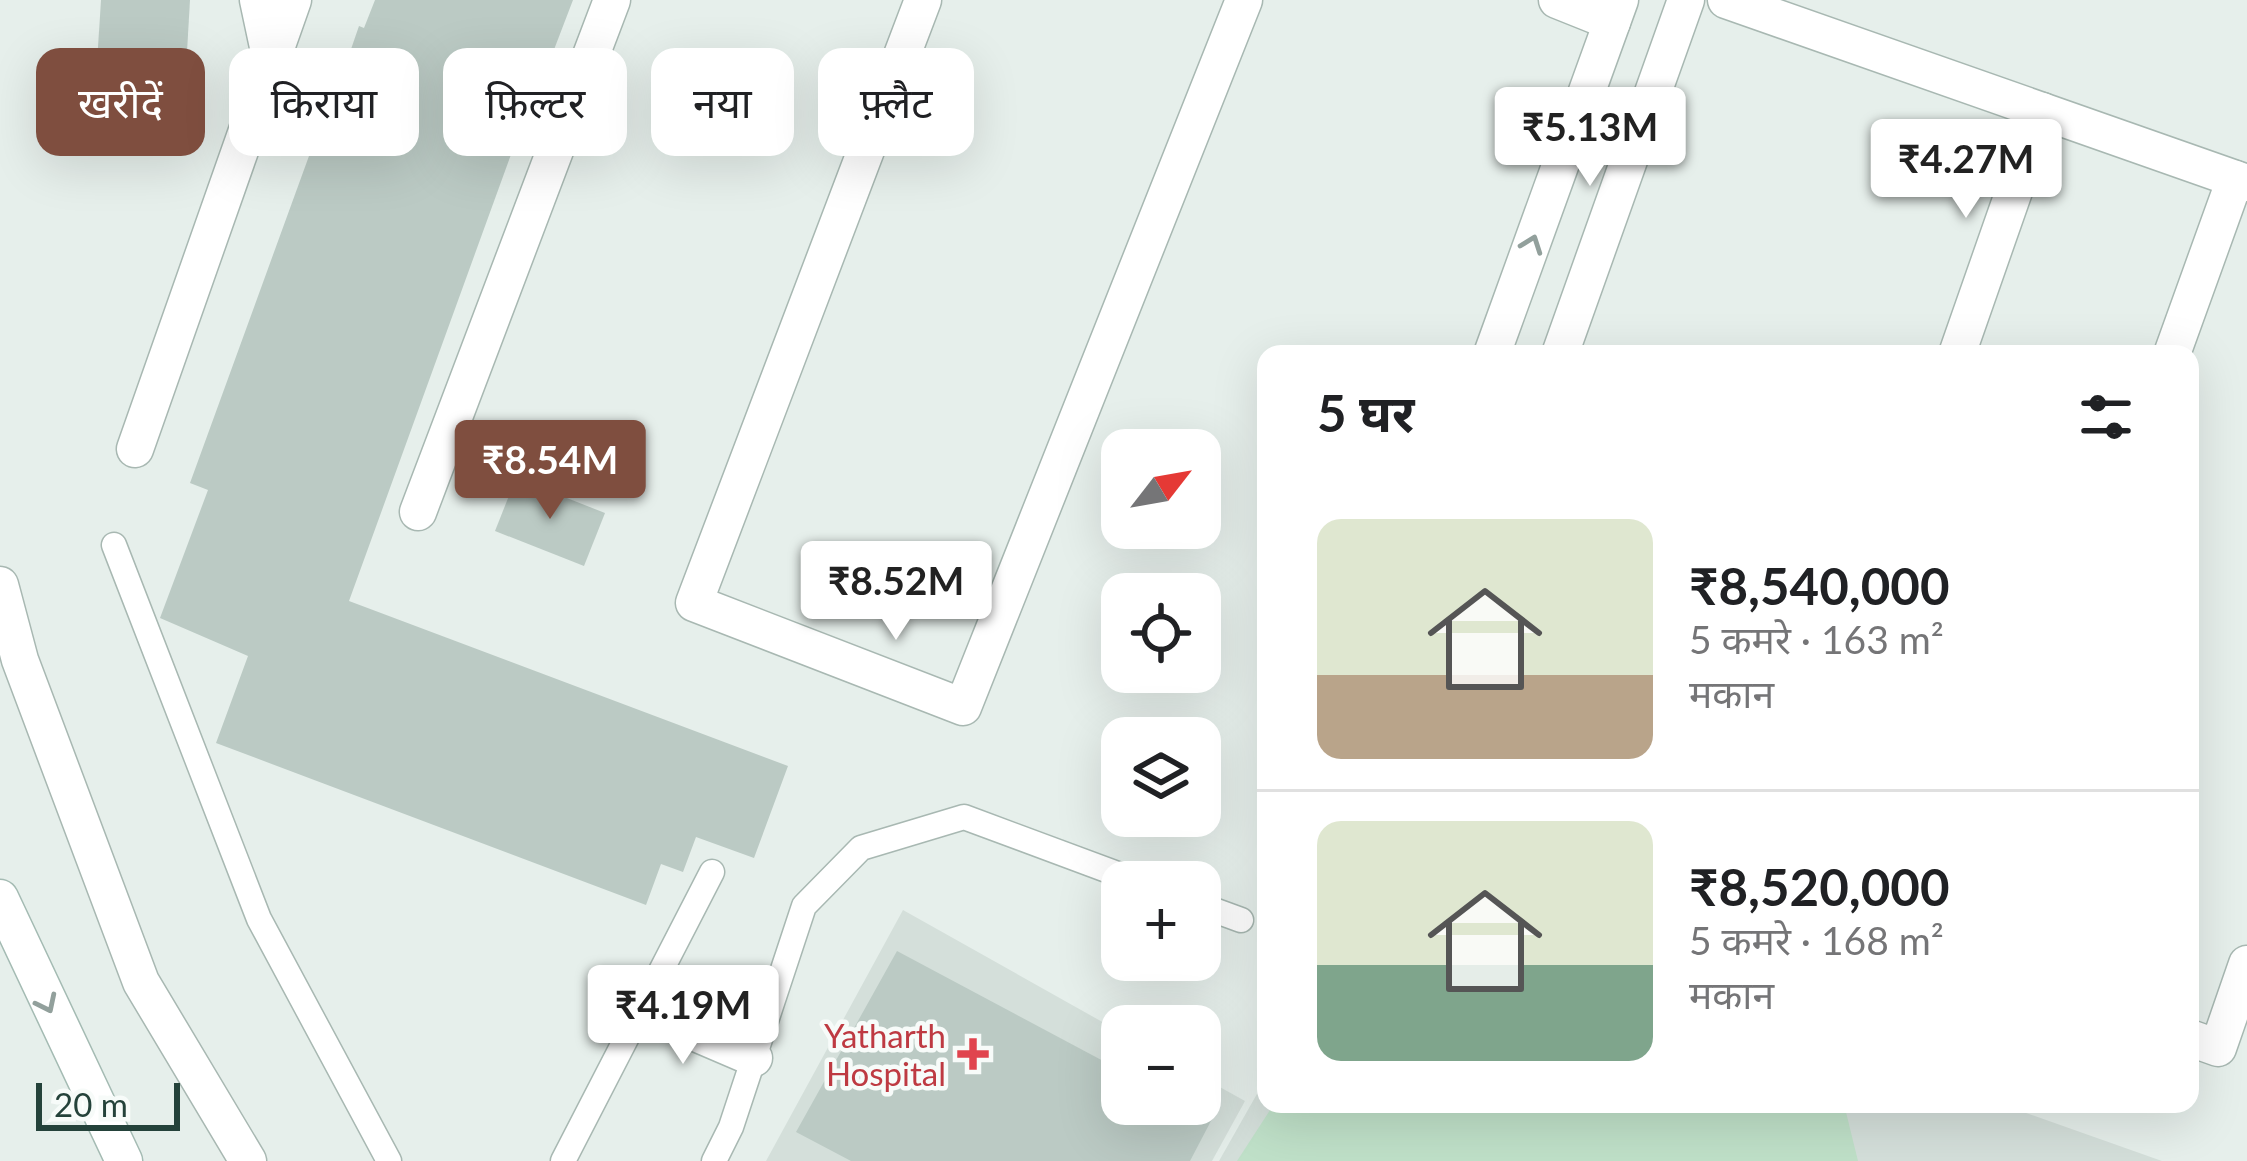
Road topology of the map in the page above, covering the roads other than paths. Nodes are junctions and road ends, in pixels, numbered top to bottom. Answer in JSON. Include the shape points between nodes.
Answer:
{"nodes":[{"id":1,"x":258,"y":0,"type":"edge"},
{"id":2,"x":293,"y":0,"type":"edge"},
{"id":3,"x":612,"y":0,"type":"edge"},
{"id":4,"x":923,"y":0,"type":"edge"},
{"id":5,"x":1244,"y":0,"type":"edge"},
{"id":6,"x":1557,"y":0,"type":"edge"},
{"id":7,"x":1686,"y":0,"type":"edge"},
{"id":8,"x":1726,"y":0,"type":"edge"},
{"id":9,"x":1616,"y":11,"type":"edge"},
{"id":10,"x":268,"y":48,"type":"edge"},
{"id":11,"x":276,"y":48,"type":"edge"},
{"id":12,"x":2042,"y":111,"type":"junction"},
{"id":13,"x":238,"y":156,"type":"edge"},
{"id":14,"x":2241,"y":181,"type":"edge"},
{"id":15,"x":1495,"y":345,"type":"edge"},
{"id":16,"x":1563,"y":345,"type":"edge"},
{"id":17,"x":1961,"y":345,"type":"edge"},
{"id":18,"x":2176,"y":345,"type":"edge"},
{"id":19,"x":135,"y":449,"type":"dead end"},
{"id":20,"x":418,"y":512,"type":"dead end"},
{"id":21,"x":114,"y":545,"type":"dead end"},
{"id":22,"x":0,"y":585,"type":"edge"},
{"id":23,"x":1101,"y":868,"type":"edge"},
{"id":24,"x":712,"y":872,"type":"dead end"},
{"id":25,"x":2,"y":906,"type":"edge"},
{"id":26,"x":1221,"y":912,"type":"edge"},
{"id":27,"x":1241,"y":920,"type":"dead end"},
{"id":28,"x":2247,"y":964,"type":"edge"},
{"id":29,"x":642,"y":1010,"type":"junction"},
{"id":30,"x":2199,"y":1041,"type":"edge"},
{"id":31,"x":754,"y":1058,"type":"junction"},
{"id":32,"x":124,"y":1161,"type":"edge"},
{"id":33,"x":248,"y":1161,"type":"edge"},
{"id":34,"x":389,"y":1161,"type":"edge"},
{"id":35,"x":563,"y":1161,"type":"edge"},
{"id":36,"x":714,"y":1161,"type":"edge"}],
"edges":[{"from":1,"to":10,"type":"street"},
{"from":2,"to":11,"type":"street"},
{"from":3,"to":20,"type":"street"},
{"from":4,"to":5,"type":"street","via":[[694,603],[963,707]]},
{"from":6,"to":9,"type":"street"},
{"from":7,"to":16,"type":"street"},
{"from":8,"to":12,"type":"street"},
{"from":15,"to":9,"type":"street","one_way":true},
{"from":12,"to":14,"type":"street"},
{"from":12,"to":17,"type":"street"},
{"from":13,"to":19,"type":"street"},
{"from":14,"to":18,"type":"street"},
{"from":21,"to":34,"type":"lane","via":[[259,919]]},
{"from":22,"to":33,"type":"street","via":[[20,660],[142,982]]},
{"from":23,"to":31,"type":"lane","via":[[964,817],[861,848],[804,906]]},
{"from":24,"to":29,"type":"lane"},
{"from":25,"to":32,"type":"street","one_way":true},
{"from":26,"to":27,"type":"lane"},
{"from":28,"to":30,"type":"street","via":[[2218,1048]]},
{"from":29,"to":31,"type":"street"},
{"from":29,"to":35,"type":"lane"},
{"from":31,"to":36,"type":"lane"}]}
